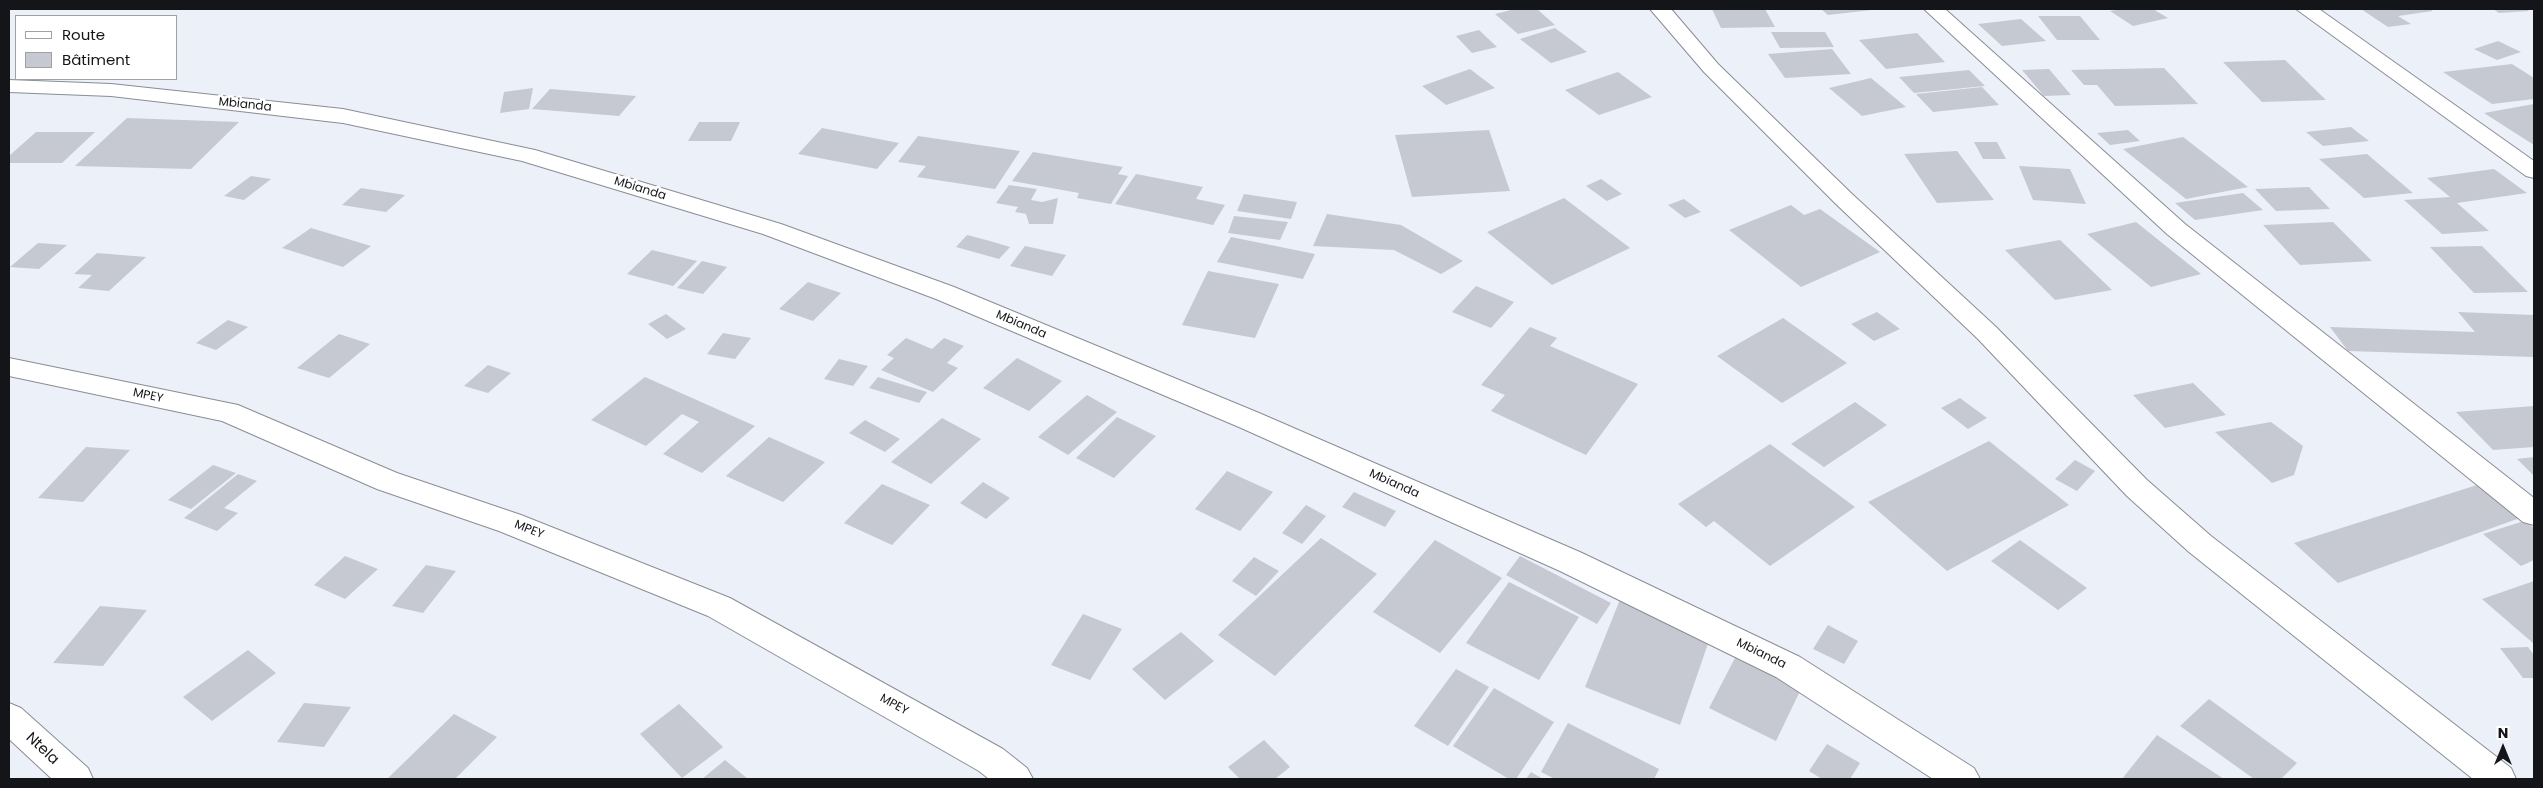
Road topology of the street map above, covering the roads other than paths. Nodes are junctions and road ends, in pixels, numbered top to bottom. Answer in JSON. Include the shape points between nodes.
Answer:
{"nodes":[{"id":1,"x":1660,"y":9,"type":"edge"},
{"id":2,"x":1934,"y":9,"type":"edge"},
{"id":3,"x":2306,"y":9,"type":"edge"},
{"id":4,"x":9,"y":86,"type":"edge"},
{"id":5,"x":2534,"y":171,"type":"edge"},
{"id":6,"x":9,"y":367,"type":"edge"},
{"id":7,"x":2534,"y":514,"type":"edge"},
{"id":8,"x":9,"y":718,"type":"edge"},
{"id":9,"x":76,"y":779,"type":"edge"},
{"id":10,"x":1015,"y":779,"type":"edge"},
{"id":11,"x":1962,"y":779,"type":"edge"},
{"id":12,"x":2499,"y":779,"type":"edge"}],
"edges":[{"from":1,"to":12,"type":"street","via":[[1711,68],[1844,199],[1987,332],[2137,488],[2200,544]]},
{"from":2,"to":7,"type":"street","via":[[2176,229]]},
{"from":3,"to":5,"type":"street"},
{"from":4,"to":11,"type":"street","name":"Mbianda","via":[[111,90],[343,116],[527,155],[772,229],[945,293],[1249,420],[1571,562],[1788,667]]},
{"from":6,"to":10,"type":"street","name":"MPEY","via":[[228,412],[387,481],[510,522],[719,607],[991,760]]},
{"from":8,"to":9,"type":"street","name":"Ntela"}]}
